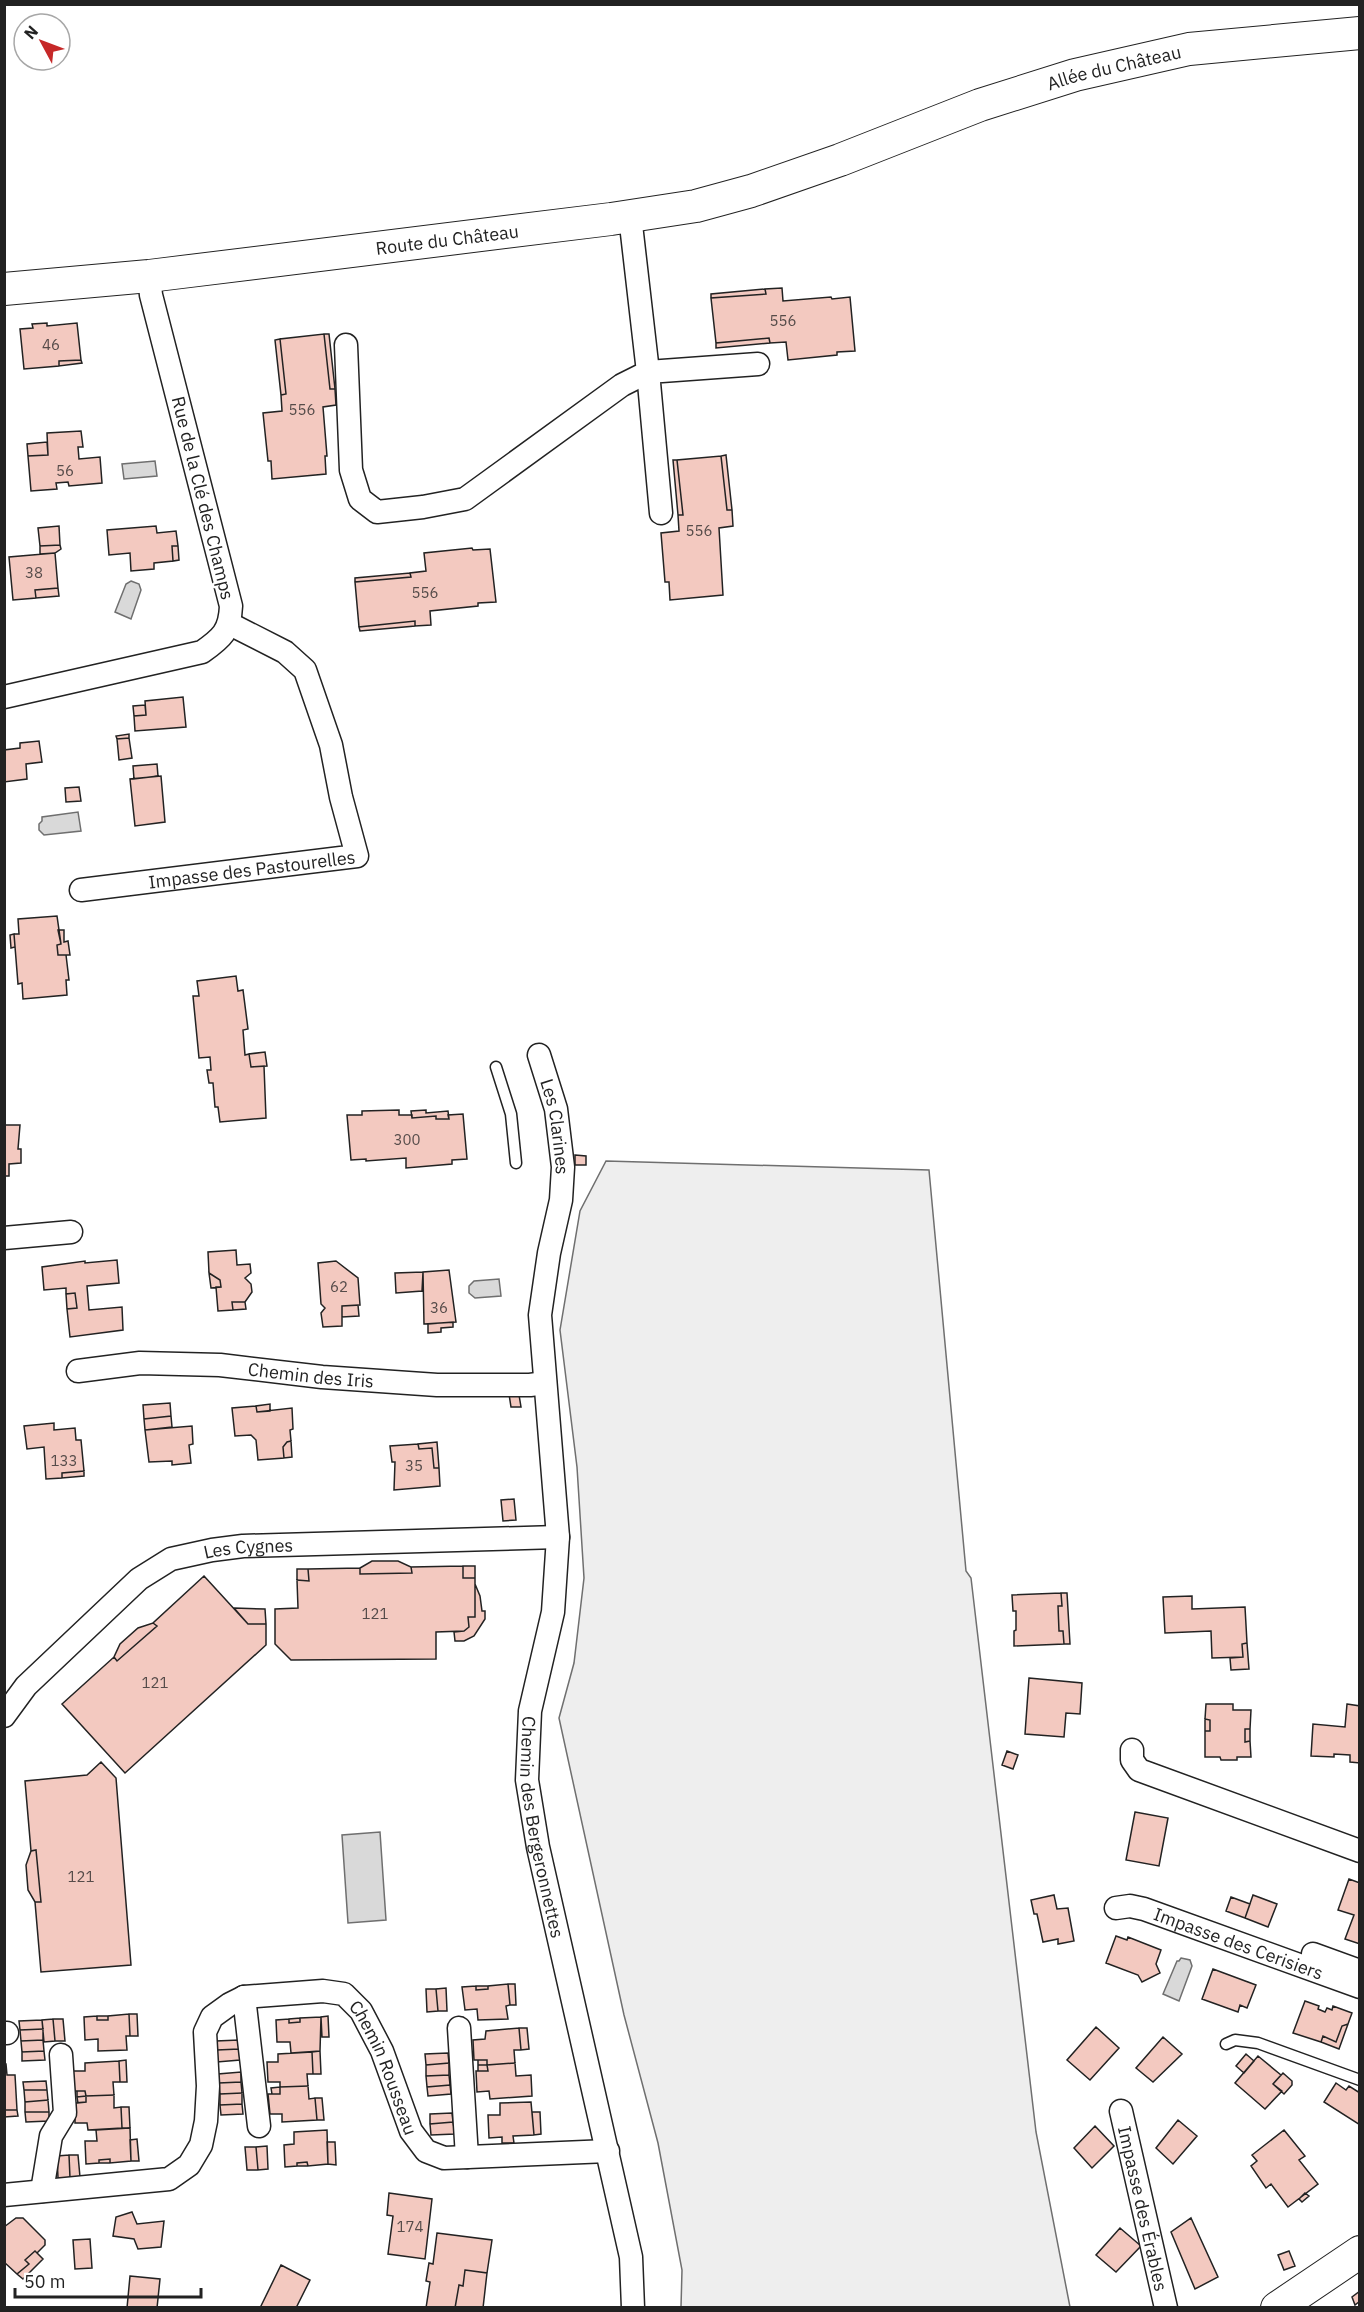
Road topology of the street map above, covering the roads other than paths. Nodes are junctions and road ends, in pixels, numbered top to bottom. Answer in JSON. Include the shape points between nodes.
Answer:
{"nodes":[{"id":1,"x":1359,"y":33,"type":"edge"},
{"id":2,"x":880,"y":145,"type":"joint"},
{"id":3,"x":630,"y":216,"type":"junction"},
{"id":4,"x":149,"y":276,"type":"junction"},
{"id":5,"x":4,"y":289,"type":"edge"},
{"id":6,"x":346,"y":345,"type":"dead end"},
{"id":7,"x":758,"y":364,"type":"dead end"},
{"id":8,"x":648,"y":372,"type":"junction"},
{"id":9,"x":661,"y":513,"type":"dead end"},
{"id":10,"x":230,"y":624,"type":"junction"},
{"id":11,"x":4,"y":697,"type":"edge"},
{"id":12,"x":81,"y":890,"type":"dead end"},
{"id":13,"x":538,"y":1055,"type":"dead end"},
{"id":14,"x":496,"y":1067,"type":"dead end"},
{"id":15,"x":516,"y":1163,"type":"dead end"},
{"id":16,"x":561,"y":1200,"type":"joint"},
{"id":17,"x":71,"y":1232,"type":"dead end"},
{"id":18,"x":4,"y":1238,"type":"edge"},
{"id":19,"x":78,"y":1371,"type":"dead end"},
{"id":20,"x":545,"y":1383,"type":"junction"},
{"id":21,"x":558,"y":1537,"type":"junction"},
{"id":22,"x":4,"y":1716,"type":"edge"},
{"id":23,"x":1132,"y":1750,"type":"dead end"},
{"id":24,"x":1359,"y":1851,"type":"edge"},
{"id":25,"x":1116,"y":1908,"type":"dead end"},
{"id":26,"x":1200,"y":1913,"type":"dead end"},
{"id":27,"x":1359,"y":1971,"type":"edge"},
{"id":28,"x":1359,"y":1987,"type":"edge"},
{"id":29,"x":244,"y":1997,"type":"junction"},
{"id":30,"x":459,"y":2028,"type":"dead end"},
{"id":31,"x":1226,"y":2044,"type":"dead end"},
{"id":32,"x":61,"y":2055,"type":"dead end"},
{"id":33,"x":1359,"y":2080,"type":"edge"},
{"id":34,"x":1121,"y":2111,"type":"dead end"},
{"id":35,"x":259,"y":2126,"type":"dead end"},
{"id":36,"x":608,"y":2151,"type":"junction"},
{"id":37,"x":467,"y":2157,"type":"junction"},
{"id":38,"x":42,"y":2191,"type":"junction"},
{"id":39,"x":4,"y":2195,"type":"edge"},
{"id":40,"x":1359,"y":2245,"type":"edge"},
{"id":41,"x":1348,"y":2260,"type":"edge"},
{"id":42,"x":633,"y":2307,"type":"edge"},
{"id":43,"x":1166,"y":2307,"type":"edge"},
{"id":44,"x":1277,"y":2307,"type":"edge"}],
"edges":[{"from":1,"to":2,"type":"street","name":"Allée du Château","via":[[1189,49],[1098,70],[980,105]]},
{"from":2,"to":3,"type":"street","name":"Route du Château","via":[[751,191],[696,206]]},
{"from":3,"to":4,"type":"street","name":"Route du Château"},
{"from":3,"to":8,"type":"street"},
{"from":4,"to":5,"type":"street","name":"Route du Château"},
{"from":4,"to":10,"type":"street","name":"Rue de la Clé des Champs","via":[[231,606]]},
{"from":6,"to":8,"type":"street","via":[[351,470],[360,499],[377,512],[465,499],[622,385]]},
{"from":7,"to":8,"type":"street"},
{"from":8,"to":9,"type":"street"},
{"from":10,"to":11,"type":"street","name":"Rue de la Clé des Champs","via":[[202,652]]},
{"from":10,"to":12,"type":"street","name":"Impasse des Pastourelles","via":[[285,652],[305,670],[331,745],[357,856]]},
{"from":13,"to":16,"type":"street","name":"Les Clarines","via":[[556,1109],[563,1167]]},
{"from":14,"to":15,"type":"lane","via":[[512,1114]]},
{"from":16,"to":20,"type":"street","name":"Chemin des Bergeronnettes","via":[[540,1315]]},
{"from":17,"to":18,"type":"street"},
{"from":19,"to":20,"type":"street","name":"Chemin des Iris","via":[[140,1363],[220,1365],[437,1385]]},
{"from":20,"to":21,"type":"street","name":"Chemin des Bergeronnettes"},
{"from":21,"to":22,"type":"street","name":"Les Cygnes","via":[[243,1546],[171,1559],[140,1579],[70,1643],[26,1686]]},
{"from":21,"to":36,"type":"street","name":"Chemin des Bergeronnettes","via":[[553,1612],[530,1712],[527,1780],[538,1847]]},
{"from":23,"to":24,"type":"street","via":[[1132,1760],[1139,1770]]},
{"from":25,"to":28,"type":"street","name":"Impasse des Cerisiers","via":[[1144,1909]]},
{"from":26,"to":27,"type":"street"},
{"from":29,"to":35,"type":"street"},
{"from":29,"to":37,"type":"street","name":"Chemin Rousseau","via":[[323,1991],[344,1994],[361,2011],[382,2051],[411,2131],[426,2151],[444,2158]]},
{"from":29,"to":38,"type":"street","name":"Chemin Rousseau","via":[[212,2017],[205,2032],[206,2121],[201,2145],[189,2165],[169,2179]]},
{"from":30,"to":37,"type":"street"},
{"from":31,"to":33,"type":"lane","via":[[1235,2040],[1258,2043]]},
{"from":32,"to":38,"type":"street","via":[[65,2113],[51,2136]]},
{"from":34,"to":43,"type":"street","name":"Impasse des Érables"},
{"from":36,"to":37,"type":"street","name":"Chemin Rousseau"},
{"from":36,"to":42,"type":"street","name":"Chemin des Bergeronnettes","via":[[630,2257]]},
{"from":38,"to":39,"type":"street","name":"Chemin Rousseau"},
{"from":40,"to":41,"type":"street"},
{"from":41,"to":44,"type":"street"}]}
